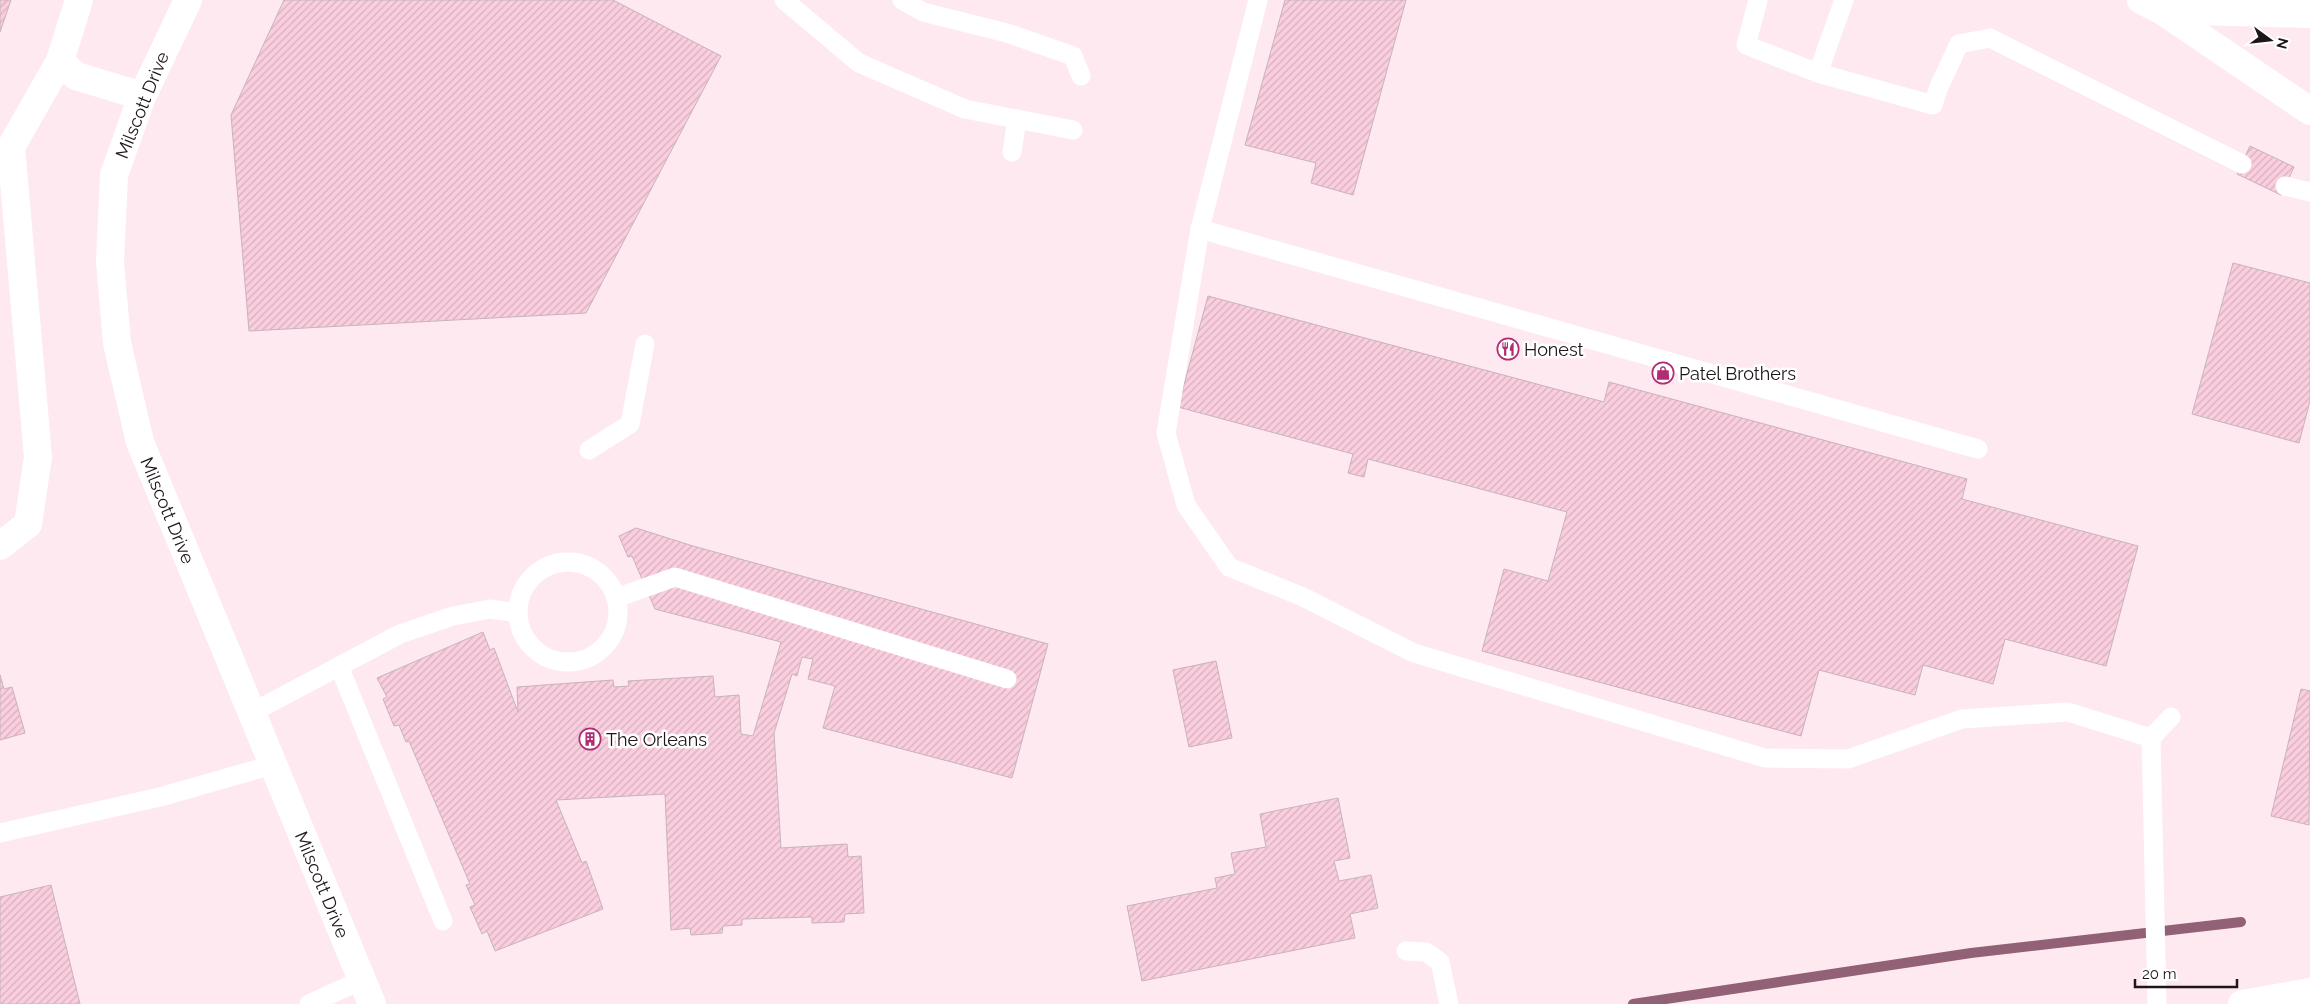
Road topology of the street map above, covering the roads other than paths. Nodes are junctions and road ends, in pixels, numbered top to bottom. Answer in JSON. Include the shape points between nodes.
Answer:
{"nodes":[{"id":1,"x":79,"y":0,"type":"edge"},
{"id":2,"x":188,"y":0,"type":"edge"},
{"id":3,"x":784,"y":0,"type":"edge"},
{"id":4,"x":902,"y":0,"type":"edge"},
{"id":5,"x":1258,"y":0,"type":"edge"},
{"id":6,"x":1758,"y":0,"type":"edge"},
{"id":7,"x":1844,"y":0,"type":"edge"},
{"id":8,"x":2151,"y":5,"type":"edge"},
{"id":9,"x":2310,"y":14,"type":"edge"},
{"id":10,"x":60,"y":61,"type":"junction"},
{"id":11,"x":1818,"y":73,"type":"junction"},
{"id":12,"x":1081,"y":76,"type":"dead end"},
{"id":13,"x":142,"y":96,"type":"junction"},
{"id":14,"x":2310,"y":111,"type":"edge"},
{"id":15,"x":1017,"y":119,"type":"junction"},
{"id":16,"x":1073,"y":130,"type":"dead end"},
{"id":17,"x":1012,"y":152,"type":"dead end"},
{"id":18,"x":2242,"y":164,"type":"dead end"},
{"id":19,"x":2285,"y":186,"type":"dead end"},
{"id":20,"x":2310,"y":192,"type":"edge"},
{"id":21,"x":1200,"y":229,"type":"junction"},
{"id":22,"x":645,"y":344,"type":"dead end"},
{"id":23,"x":1978,"y":449,"type":"dead end"},
{"id":24,"x":589,"y":450,"type":"dead end"},
{"id":25,"x":0,"y":546,"type":"edge"},
{"id":26,"x":616,"y":598,"type":"junction"},
{"id":27,"x":518,"y":613,"type":"junction"},
{"id":28,"x":339,"y":666,"type":"junction"},
{"id":29,"x":1007,"y":678,"type":"dead end"},
{"id":30,"x":251,"y":713,"type":"junction"},
{"id":31,"x":2171,"y":717,"type":"dead end"},
{"id":32,"x":2151,"y":738,"type":"junction"},
{"id":33,"x":272,"y":765,"type":"junction"},
{"id":34,"x":0,"y":833,"type":"edge"},
{"id":35,"x":443,"y":921,"type":"dead end"},
{"id":36,"x":1406,"y":951,"type":"dead end"},
{"id":37,"x":367,"y":992,"type":"edge"},
{"id":38,"x":2310,"y":992,"type":"edge"},
{"id":39,"x":1448,"y":1002,"type":"edge"},
{"id":40,"x":309,"y":1004,"type":"edge"},
{"id":41,"x":2156,"y":1004,"type":"edge"},
{"id":42,"x":2242,"y":1004,"type":"edge"}],
"edges":[{"from":1,"to":10,"type":"street"},
{"from":2,"to":13,"type":"street","name":"Milscott Drive"},
{"from":3,"to":15,"type":"lane","via":[[859,63],[964,109]]},
{"from":4,"to":12,"type":"lane","via":[[923,12],[1007,33],[1073,56]]},
{"from":5,"to":21,"type":"lane"},
{"from":6,"to":11,"type":"lane","via":[[1746,45]]},
{"from":7,"to":11,"type":"lane"},
{"from":8,"to":9,"type":"street"},
{"from":8,"to":14,"type":"street"},
{"from":10,"to":13,"type":"street","via":[[76,76]]},
{"from":10,"to":25,"type":"street","via":[[11,148],[38,457],[28,524]]},
{"from":11,"to":18,"type":"lane","via":[[1933,105],[1959,44],[1990,38]]},
{"from":13,"to":30,"type":"street","name":"Milscott Drive","via":[[114,175],[110,262],[117,343],[140,442]]},
{"from":15,"to":16,"type":"lane"},
{"from":15,"to":17,"type":"lane"},
{"from":19,"to":20,"type":"lane"},
{"from":21,"to":23,"type":"lane"},
{"from":21,"to":32,"type":"lane","via":[[1166,433],[1186,505],[1229,567],[1303,597],[1414,653],[1765,758],[1848,759],[1962,719],[2068,712]]},
{"from":22,"to":24,"type":"lane","via":[[630,424]]},
{"from":26,"to":27,"type":"lane","via":[[603,575],[586,565],[567,562],[548,566],[532,577],[521,594]]},
{"from":26,"to":27,"type":"lane","via":[[619,611],[615,631],[605,647],[589,659],[569,663],[550,659],[533,649],[522,633]]},
{"from":26,"to":29,"type":"lane","via":[[676,577]]},
{"from":27,"to":28,"type":"lane","via":[[490,609],[453,616],[400,634]]},
{"from":28,"to":30,"type":"lane"},
{"from":28,"to":35,"type":"lane"},
{"from":30,"to":33,"type":"street","name":"Milscott Drive"},
{"from":31,"to":32,"type":"lane"},
{"from":32,"to":41,"type":"lane"},
{"from":33,"to":34,"type":"lane","via":[[160,797]]},
{"from":33,"to":37,"type":"street","name":"Milscott Drive"},
{"from":36,"to":39,"type":"lane","via":[[1426,952],[1440,962]]},
{"from":37,"to":40,"type":"lane"},
{"from":38,"to":42,"type":"street"}]}
